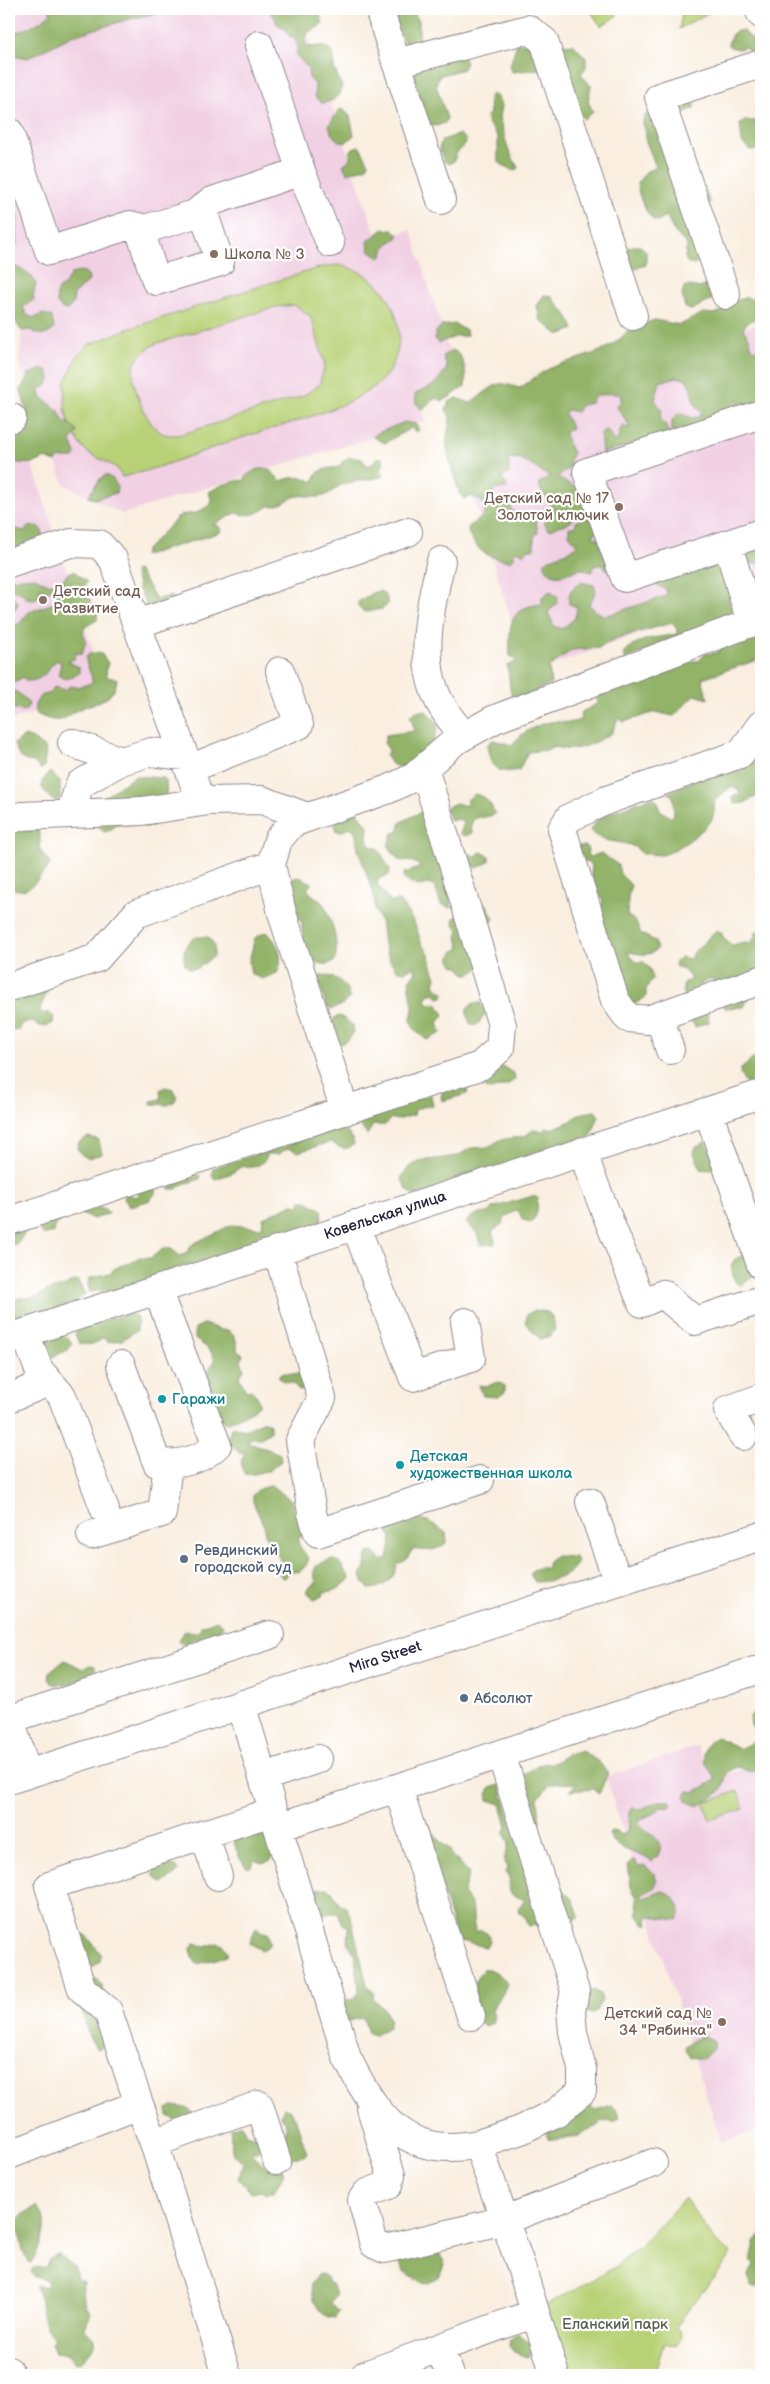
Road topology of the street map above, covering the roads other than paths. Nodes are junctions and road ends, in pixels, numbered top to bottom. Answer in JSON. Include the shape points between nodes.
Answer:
{"nodes":[{"id":1,"x":379,"y":9,"type":"edge"},
{"id":2,"x":759,"y":9,"type":"edge"},
{"id":3,"x":761,"y":14,"type":"edge"},
{"id":4,"x":259,"y":45,"type":"dead end"},
{"id":5,"x":396,"y":63,"type":"junction"},
{"id":6,"x":761,"y":64,"type":"edge"},
{"id":7,"x":9,"y":132,"type":"edge"},
{"id":8,"x":301,"y":171,"type":"junction"},
{"id":9,"x":441,"y":200,"type":"dead end"},
{"id":10,"x":202,"y":208,"type":"junction"},
{"id":11,"x":139,"y":227,"type":"junction"},
{"id":12,"x":330,"y":243,"type":"dead end"},
{"id":13,"x":726,"y":295,"type":"dead end"},
{"id":14,"x":633,"y":316,"type":"dead end"},
{"id":15,"x":761,"y":414,"type":"edge"},
{"id":16,"x":408,"y":532,"type":"dead end"},
{"id":17,"x":761,"y":534,"type":"edge"},
{"id":18,"x":728,"y":545,"type":"junction"},
{"id":19,"x":441,"y":561,"type":"dead end"},
{"id":20,"x":9,"y":562,"type":"edge"},
{"id":21,"x":756,"y":621,"type":"edge"},
{"id":22,"x":137,"y":624,"type":"junction"},
{"id":23,"x":280,"y":671,"type":"dead end"},
{"id":24,"x":761,"y":725,"type":"edge"},
{"id":25,"x":464,"y":736,"type":"junction"},
{"id":26,"x":72,"y":743,"type":"dead end"},
{"id":27,"x":120,"y":761,"type":"junction"},
{"id":28,"x":187,"y":763,"type":"junction"},
{"id":29,"x":424,"y":768,"type":"junction"},
{"id":30,"x":201,"y":802,"type":"junction"},
{"id":31,"x":70,"y":814,"type":"junction"},
{"id":32,"x":307,"y":818,"type":"junction"},
{"id":33,"x":9,"y":820,"type":"edge"},
{"id":34,"x":270,"y":865,"type":"junction"},
{"id":35,"x":761,"y":980,"type":"edge"},
{"id":36,"x":9,"y":987,"type":"edge"},
{"id":37,"x":659,"y":1016,"type":"junction"},
{"id":38,"x":670,"y":1050,"type":"dead end"},
{"id":39,"x":761,"y":1094,"type":"edge"},
{"id":40,"x":345,"y":1111,"type":"junction"},
{"id":41,"x":708,"y":1111,"type":"junction"},
{"id":42,"x":583,"y":1151,"type":"junction"},
{"id":43,"x":9,"y":1221,"type":"edge"},
{"id":44,"x":356,"y":1224,"type":"junction"},
{"id":45,"x":277,"y":1250,"type":"junction"},
{"id":46,"x":761,"y":1265,"type":"edge"},
{"id":47,"x":157,"y":1290,"type":"junction"},
{"id":48,"x":761,"y":1300,"type":"edge"},
{"id":49,"x":465,"y":1322,"type":"dead end"},
{"id":50,"x":17,"y":1336,"type":"edge"},
{"id":51,"x":121,"y":1365,"type":"dead end"},
{"id":52,"x":49,"y":1382,"type":"junction"},
{"id":53,"x":9,"y":1398,"type":"edge"},
{"id":54,"x":761,"y":1398,"type":"edge"},
{"id":55,"x":743,"y":1436,"type":"dead end"},
{"id":56,"x":168,"y":1464,"type":"junction"},
{"id":57,"x":480,"y":1480,"type":"dead end"},
{"id":58,"x":590,"y":1502,"type":"dead end"},
{"id":59,"x":105,"y":1510,"type":"dead end"},
{"id":60,"x":91,"y":1535,"type":"dead end"},
{"id":61,"x":761,"y":1536,"type":"edge"},
{"id":62,"x":618,"y":1582,"type":"junction"},
{"id":63,"x":270,"y":1635,"type":"dead end"},
{"id":64,"x":754,"y":1672,"type":"dead end"},
{"id":65,"x":241,"y":1704,"type":"junction"},
{"id":66,"x":10,"y":1720,"type":"edge"},
{"id":67,"x":501,"y":1754,"type":"junction"},
{"id":68,"x":318,"y":1759,"type":"dead end"},
{"id":69,"x":18,"y":1777,"type":"edge"},
{"id":70,"x":264,"y":1777,"type":"junction"},
{"id":71,"x":398,"y":1788,"type":"junction"},
{"id":72,"x":276,"y":1819,"type":"junction"},
{"id":73,"x":204,"y":1834,"type":"junction"},
{"id":74,"x":218,"y":1876,"type":"dead end"},
{"id":75,"x":471,"y":2016,"type":"dead end"},
{"id":76,"x":367,"y":2098,"type":"junction"},
{"id":77,"x":139,"y":2104,"type":"junction"},
{"id":78,"x":154,"y":2143,"type":"junction"},
{"id":79,"x":478,"y":2144,"type":"junction"},
{"id":80,"x":9,"y":2155,"type":"edge"},
{"id":81,"x":277,"y":2162,"type":"dead end"},
{"id":82,"x":653,"y":2163,"type":"dead end"},
{"id":83,"x":505,"y":2220,"type":"junction"},
{"id":84,"x":535,"y":2313,"type":"junction"},
{"id":85,"x":440,"y":2348,"type":"junction"},
{"id":86,"x":9,"y":2370,"type":"edge"},
{"id":87,"x":10,"y":2375,"type":"edge"},
{"id":88,"x":227,"y":2375,"type":"edge"},
{"id":89,"x":365,"y":2375,"type":"edge"},
{"id":90,"x":450,"y":2375,"type":"edge"},
{"id":91,"x":555,"y":2375,"type":"edge"}],
"edges":[{"from":1,"to":5,"type":"street"},
{"from":2,"to":3,"type":"street"},
{"from":4,"to":8,"type":"street"},
{"from":5,"to":9,"type":"street"},
{"from":5,"to":14,"type":"street","via":[[528,30],[544,41]]},
{"from":6,"to":13,"type":"street","via":[[659,97]]},
{"from":7,"to":11,"type":"street","via":[[49,251],[130,225]]},
{"from":8,"to":10,"type":"street","via":[[210,202]]},
{"from":8,"to":12,"type":"street"},
{"from":10,"to":11,"type":"street","via":[[195,214],[146,229]]},
{"from":10,"to":11,"type":"street","via":[[220,262],[156,282]]},
{"from":15,"to":18,"type":"street","via":[[587,472],[625,578]]},
{"from":16,"to":22,"type":"street"},
{"from":17,"to":18,"type":"street"},
{"from":18,"to":21,"type":"street"},
{"from":19,"to":25,"type":"street","via":[[430,610],[428,670],[442,707]]},
{"from":20,"to":22,"type":"street","via":[[71,543],[100,544],[113,559]]},
{"from":21,"to":25,"type":"street","via":[[495,719]]},
{"from":22,"to":28,"type":"street"},
{"from":23,"to":28,"type":"street","via":[[299,725]]},
{"from":24,"to":37,"type":"street","via":[[740,754],[607,800],[569,818],[562,829],[615,1000],[628,1018],[648,1020]]},
{"from":25,"to":29,"type":"street"},
{"from":26,"to":27,"type":"street"},
{"from":27,"to":28,"type":"street","via":[[151,752]]},
{"from":27,"to":31,"type":"street","via":[[80,784]]},
{"from":28,"to":30,"type":"street"},
{"from":29,"to":32,"type":"street","via":[[414,777],[389,789]]},
{"from":29,"to":40,"type":"street","via":[[502,1025],[500,1048],[480,1066]]},
{"from":30,"to":31,"type":"street","via":[[142,811]]},
{"from":30,"to":32,"type":"street","via":[[262,800]]},
{"from":31,"to":33,"type":"street","via":[[22,816]]},
{"from":32,"to":34,"type":"street","via":[[292,823],[278,840]]},
{"from":34,"to":36,"type":"street","via":[[136,914],[97,958]]},
{"from":34,"to":40,"type":"street","via":[[282,913]]},
{"from":35,"to":37,"type":"street"},
{"from":37,"to":38,"type":"street"},
{"from":39,"to":41,"type":"street","name":"Ковельская улица"},
{"from":40,"to":43,"type":"street"},
{"from":41,"to":42,"type":"street","name":"Ковельская улица"},
{"from":41,"to":46,"type":"street"},
{"from":42,"to":44,"type":"street","name":"Ковельская улица"},
{"from":42,"to":48,"type":"street","via":[[642,1303],[663,1294],[695,1321]]},
{"from":44,"to":45,"type":"street","name":"Ковельская улица"},
{"from":44,"to":49,"type":"street","via":[[413,1377],[471,1358]]},
{"from":45,"to":47,"type":"street","name":"Ковельская улица"},
{"from":45,"to":57,"type":"street","via":[[322,1398],[300,1440],[318,1533]]},
{"from":47,"to":50,"type":"street","name":"Ковельская улица"},
{"from":47,"to":56,"type":"street","via":[[217,1445],[207,1455],[175,1465]]},
{"from":50,"to":52,"type":"street"},
{"from":51,"to":56,"type":"street","via":[[157,1462]]},
{"from":52,"to":53,"type":"street"},
{"from":52,"to":59,"type":"street","via":[[62,1396]]},
{"from":54,"to":55,"type":"street","via":[[728,1410]]},
{"from":56,"to":60,"type":"street","via":[[162,1513]]},
{"from":58,"to":62,"type":"street"},
{"from":61,"to":62,"type":"street","name":"Mira Street"},
{"from":62,"to":65,"type":"street","name":"Mira Street"},
{"from":63,"to":66,"type":"street"},
{"from":64,"to":67,"type":"street"},
{"from":65,"to":69,"type":"street","name":"Mira Street"},
{"from":65,"to":70,"type":"street"},
{"from":66,"to":69,"type":"street"},
{"from":67,"to":71,"type":"street"},
{"from":67,"to":79,"type":"street","via":[[575,1991],[571,2011],[582,2070],[582,2090],[557,2112],[520,2130]]},
{"from":68,"to":70,"type":"street"},
{"from":70,"to":72,"type":"street"},
{"from":71,"to":72,"type":"street"},
{"from":71,"to":75,"type":"street"},
{"from":72,"to":73,"type":"street"},
{"from":72,"to":76,"type":"street","via":[[347,2058]]},
{"from":73,"to":74,"type":"street"},
{"from":73,"to":77,"type":"street","via":[[50,1886],[82,1988],[108,2011]]},
{"from":76,"to":79,"type":"street","via":[[393,2128],[425,2146],[457,2149]]},
{"from":76,"to":83,"type":"street","via":[[391,2175],[389,2185],[367,2194],[362,2200],[374,2244],[385,2249]]},
{"from":77,"to":78,"type":"street"},
{"from":77,"to":80,"type":"street"},
{"from":78,"to":81,"type":"street","via":[[259,2105]]},
{"from":78,"to":88,"type":"street"},
{"from":79,"to":83,"type":"street"},
{"from":82,"to":83,"type":"street"},
{"from":83,"to":84,"type":"street"},
{"from":84,"to":85,"type":"street"},
{"from":84,"to":91,"type":"street"},
{"from":85,"to":89,"type":"street"},
{"from":85,"to":90,"type":"street"},
{"from":86,"to":87,"type":"street"}]}
